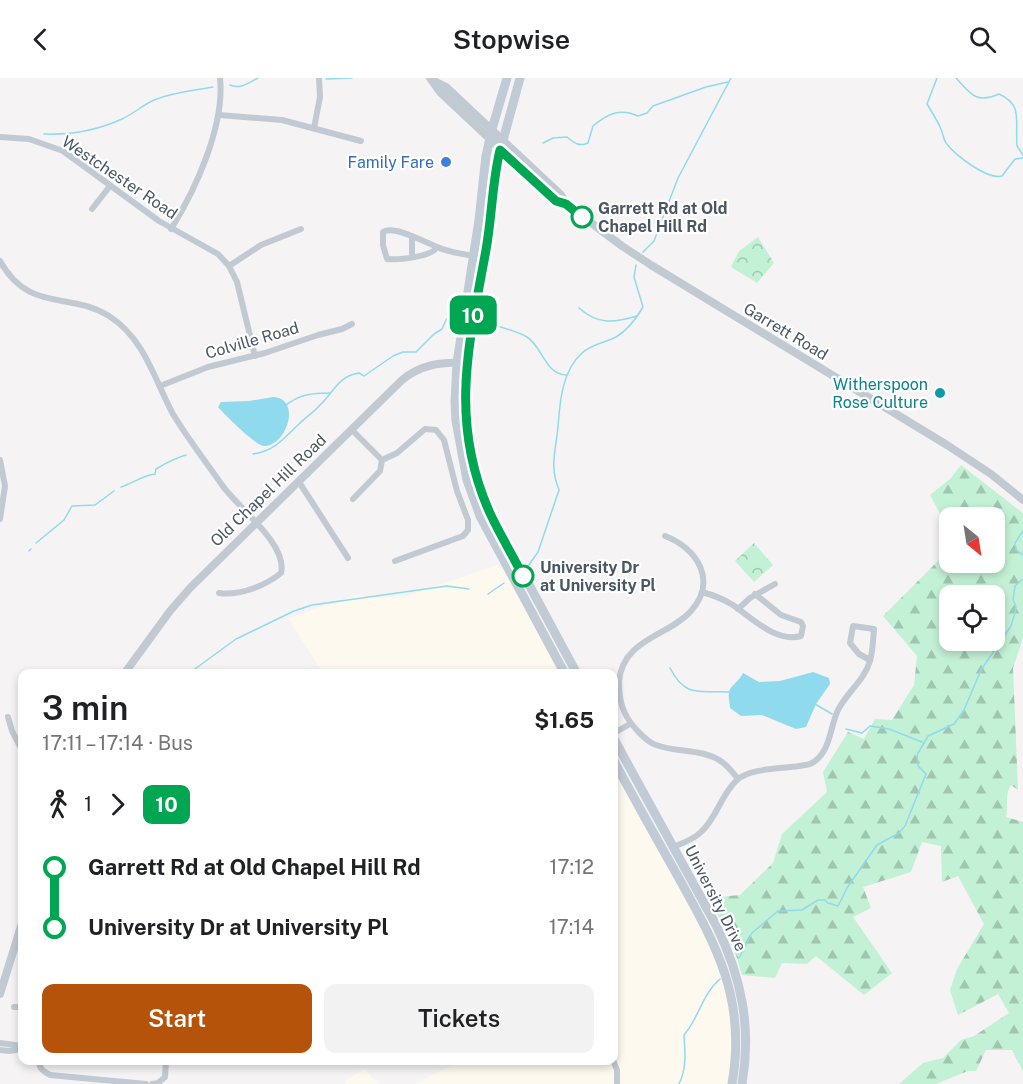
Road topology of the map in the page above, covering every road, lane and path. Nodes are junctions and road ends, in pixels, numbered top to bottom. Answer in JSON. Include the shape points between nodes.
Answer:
{"nodes":[{"id":1,"x":220,"y":78,"type":"edge"},
{"id":2,"x":319,"y":78,"type":"edge"},
{"id":3,"x":507,"y":78,"type":"edge"},
{"id":4,"x":520,"y":78,"type":"edge"},
{"id":5,"x":432,"y":79,"type":"edge"},
{"id":6,"x":219,"y":115,"type":"junction"},
{"id":7,"x":314,"y":128,"type":"junction"},
{"id":8,"x":492,"y":129,"type":"junction"},
{"id":9,"x":0,"y":137,"type":"edge"},
{"id":10,"x":489,"y":140,"type":"junction"},
{"id":11,"x":502,"y":140,"type":"junction"},
{"id":12,"x":362,"y":141,"type":"dead end"},
{"id":13,"x":500,"y":150,"type":"junction"},
{"id":14,"x":110,"y":186,"type":"junction"},
{"id":15,"x":566,"y":204,"type":"junction"},
{"id":16,"x":92,"y":209,"type":"dead end"},
{"id":17,"x":171,"y":229,"type":"junction"},
{"id":18,"x":301,"y":229,"type":"dead end"},
{"id":19,"x":412,"y":237,"type":"junction"},
{"id":20,"x":437,"y":247,"type":"junction"},
{"id":21,"x":412,"y":255,"type":"junction"},
{"id":22,"x":474,"y":256,"type":"junction"},
{"id":23,"x":0,"y":261,"type":"edge"},
{"id":24,"x":229,"y":266,"type":"junction"},
{"id":25,"x":3,"y":273,"type":"edge"},
{"id":26,"x":352,"y":324,"type":"dead end"},
{"id":27,"x":255,"y":356,"type":"junction"},
{"id":28,"x":462,"y":363,"type":"junction"},
{"id":29,"x":160,"y":386,"type":"junction"},
{"id":30,"x":352,"y":430,"type":"junction"},
{"id":31,"x":0,"y":460,"type":"edge"},
{"id":32,"x":382,"y":460,"type":"junction"},
{"id":33,"x":298,"y":482,"type":"junction"},
{"id":34,"x":353,"y":499,"type":"dead end"},
{"id":35,"x":1023,"y":500,"type":"edge"},
{"id":36,"x":0,"y":519,"type":"edge"},
{"id":37,"x":256,"y":523,"type":"junction"},
{"id":38,"x":665,"y":536,"type":"dead end"},
{"id":39,"x":348,"y":558,"type":"dead end"},
{"id":40,"x":394,"y":561,"type":"dead end"},
{"id":41,"x":775,"y":584,"type":"dead end"},
{"id":42,"x":702,"y":592,"type":"junction"},
{"id":43,"x":219,"y":593,"type":"dead end"},
{"id":44,"x":755,"y":594,"type":"junction"},
{"id":45,"x":738,"y":609,"type":"junction"},
{"id":46,"x":870,"y":660,"type":"junction"},
{"id":47,"x":128,"y":669,"type":"edge"},
{"id":48,"x":563,"y":669,"type":"edge"},
{"id":49,"x":574,"y":669,"type":"edge"},
{"id":50,"x":8,"y":717,"type":"dead end"},
{"id":51,"x":630,"y":724,"type":"junction"},
{"id":52,"x":618,"y":731,"type":"edge"},
{"id":53,"x":18,"y":742,"type":"edge"},
{"id":54,"x":618,"y":746,"type":"edge"},
{"id":55,"x":618,"y":768,"type":"edge"},
{"id":56,"x":738,"y":778,"type":"junction"},
{"id":57,"x":673,"y":848,"type":"junction"},
{"id":58,"x":18,"y":936,"type":"edge"},
{"id":59,"x":0,"y":994,"type":"edge"},
{"id":60,"x":14,"y":1007,"type":"dead end"},
{"id":61,"x":18,"y":1007,"type":"edge"},
{"id":62,"x":0,"y":1043,"type":"edge"},
{"id":63,"x":18,"y":1047,"type":"edge"},
{"id":64,"x":18,"y":1049,"type":"edge"},
{"id":65,"x":0,"y":1050,"type":"edge"},
{"id":66,"x":39,"y":1065,"type":"edge"},
{"id":67,"x":166,"y":1065,"type":"edge"},
{"id":68,"x":615,"y":1065,"type":"edge"},
{"id":69,"x":146,"y":1084,"type":"edge"},
{"id":70,"x":152,"y":1084,"type":"edge"},
{"id":71,"x":617,"y":1084,"type":"edge"},
{"id":72,"x":732,"y":1084,"type":"edge"},
{"id":73,"x":742,"y":1084,"type":"edge"}],
"edges":[{"from":1,"to":6,"type":"street"},
{"from":2,"to":7,"type":"street"},
{"from":3,"to":8,"type":"main road"},
{"from":4,"to":11,"type":"main road"},
{"from":5,"to":8,"type":"street","name":"Garrett Road"},
{"from":5,"to":10,"type":"street","name":"Garrett Road","via":[[440,92]]},
{"from":6,"to":7,"type":"street","via":[[266,118]]},
{"from":6,"to":17,"type":"street","via":[[191,193]]},
{"from":7,"to":12,"type":"street"},
{"from":8,"to":10,"type":"main road"},
{"from":8,"to":11,"type":"street","name":"Garrett Road"},
{"from":9,"to":14,"type":"street","name":"Westchester Road","via":[[29,139],[54,147]]},
{"from":10,"to":13,"type":"street","name":"Garrett Road"},
{"from":10,"to":22,"type":"main road"},
{"from":11,"to":13,"type":"main road"},
{"from":11,"to":15,"type":"street","name":"Garrett Road"},
{"from":13,"to":15,"type":"street","name":"Garrett Road","via":[[556,201]]},
{"from":13,"to":28,"type":"main road","via":[[488,237]]},
{"from":14,"to":16,"type":"street"},
{"from":14,"to":17,"type":"street","name":"Westchester Road"},
{"from":15,"to":35,"type":"street","name":"Garrett Road","via":[[632,253],[947,445]]},
{"from":17,"to":24,"type":"street","name":"Westchester Road","via":[[210,248]]},
{"from":18,"to":24,"type":"street","via":[[261,244]]},
{"from":19,"to":20,"type":"street"},
{"from":19,"to":21,"type":"street"},
{"from":19,"to":21,"type":"street","via":[[386,230],[382,239],[387,259]]},
{"from":20,"to":21,"type":"street","via":[[432,253]]},
{"from":20,"to":22,"type":"street"},
{"from":22,"to":28,"type":"main road"},
{"from":23,"to":25,"type":"street"},
{"from":24,"to":27,"type":"street","name":"Westchester Road","via":[[241,292]]},
{"from":25,"to":29,"type":"street","via":[[29,292],[86,306],[113,319],[138,343]]},
{"from":26,"to":27,"type":"street","name":"Colville Road"},
{"from":27,"to":29,"type":"street","name":"Colville Road","via":[[208,367]]},
{"from":28,"to":30,"type":"street","name":"Old Chapel Hill Road","via":[[432,364],[412,372]]},
{"from":28,"to":48,"type":"main road","via":[[456,421],[473,499]]},
{"from":28,"to":49,"type":"main road","via":[[467,429],[482,491],[497,527]]},
{"from":29,"to":37,"type":"street","via":[[179,424],[211,470]]},
{"from":30,"to":32,"type":"street"},
{"from":30,"to":33,"type":"street","name":"Old Chapel Hill Road"},
{"from":31,"to":36,"type":"street","via":[[5,486]]},
{"from":32,"to":34,"type":"street","via":[[380,471]]},
{"from":32,"to":40,"type":"street","via":[[397,453],[418,433],[436,430],[444,440],[468,520],[463,536]]},
{"from":33,"to":37,"type":"street","name":"Old Chapel Hill Road"},
{"from":33,"to":39,"type":"street"},
{"from":37,"to":43,"type":"street","via":[[282,560],[281,573],[273,580],[231,595]]},
{"from":37,"to":47,"type":"street","name":"Old Chapel Hill Road","via":[[178,601]]},
{"from":38,"to":42,"type":"street","via":[[684,544],[693,554],[702,569]]},
{"from":41,"to":44,"type":"street"},
{"from":42,"to":45,"type":"street"},
{"from":42,"to":51,"type":"street","via":[[684,617],[647,640],[627,659],[619,689]]},
{"from":44,"to":45,"type":"street"},
{"from":44,"to":45,"type":"street","via":[[781,615],[801,622],[801,636],[782,635]]},
{"from":46,"to":46,"type":"street","via":[[874,629],[853,626],[850,643]]},
{"from":46,"to":56,"type":"street","via":[[862,678],[836,712],[831,735],[812,763]]},
{"from":50,"to":53,"type":"street"},
{"from":51,"to":52,"type":"street"},
{"from":51,"to":56,"type":"street","via":[[654,745],[707,755],[722,762]]},
{"from":54,"to":57,"type":"main road","name":"University Drive"},
{"from":55,"to":72,"type":"main road","name":"University Drive","via":[[722,963],[736,1027]]},
{"from":56,"to":57,"type":"street","via":[[702,832]]},
{"from":57,"to":73,"type":"main road","name":"University Drive","via":[[730,953],[738,980],[746,1037]]},
{"from":58,"to":59,"type":"street"},
{"from":60,"to":61,"type":"street"},
{"from":62,"to":63,"type":"street"},
{"from":64,"to":65,"type":"street"},
{"from":66,"to":69,"type":"street","via":[[50,1075]]},
{"from":67,"to":70,"type":"street","via":[[165,1077]]},
{"from":68,"to":71,"type":"street"}]}
